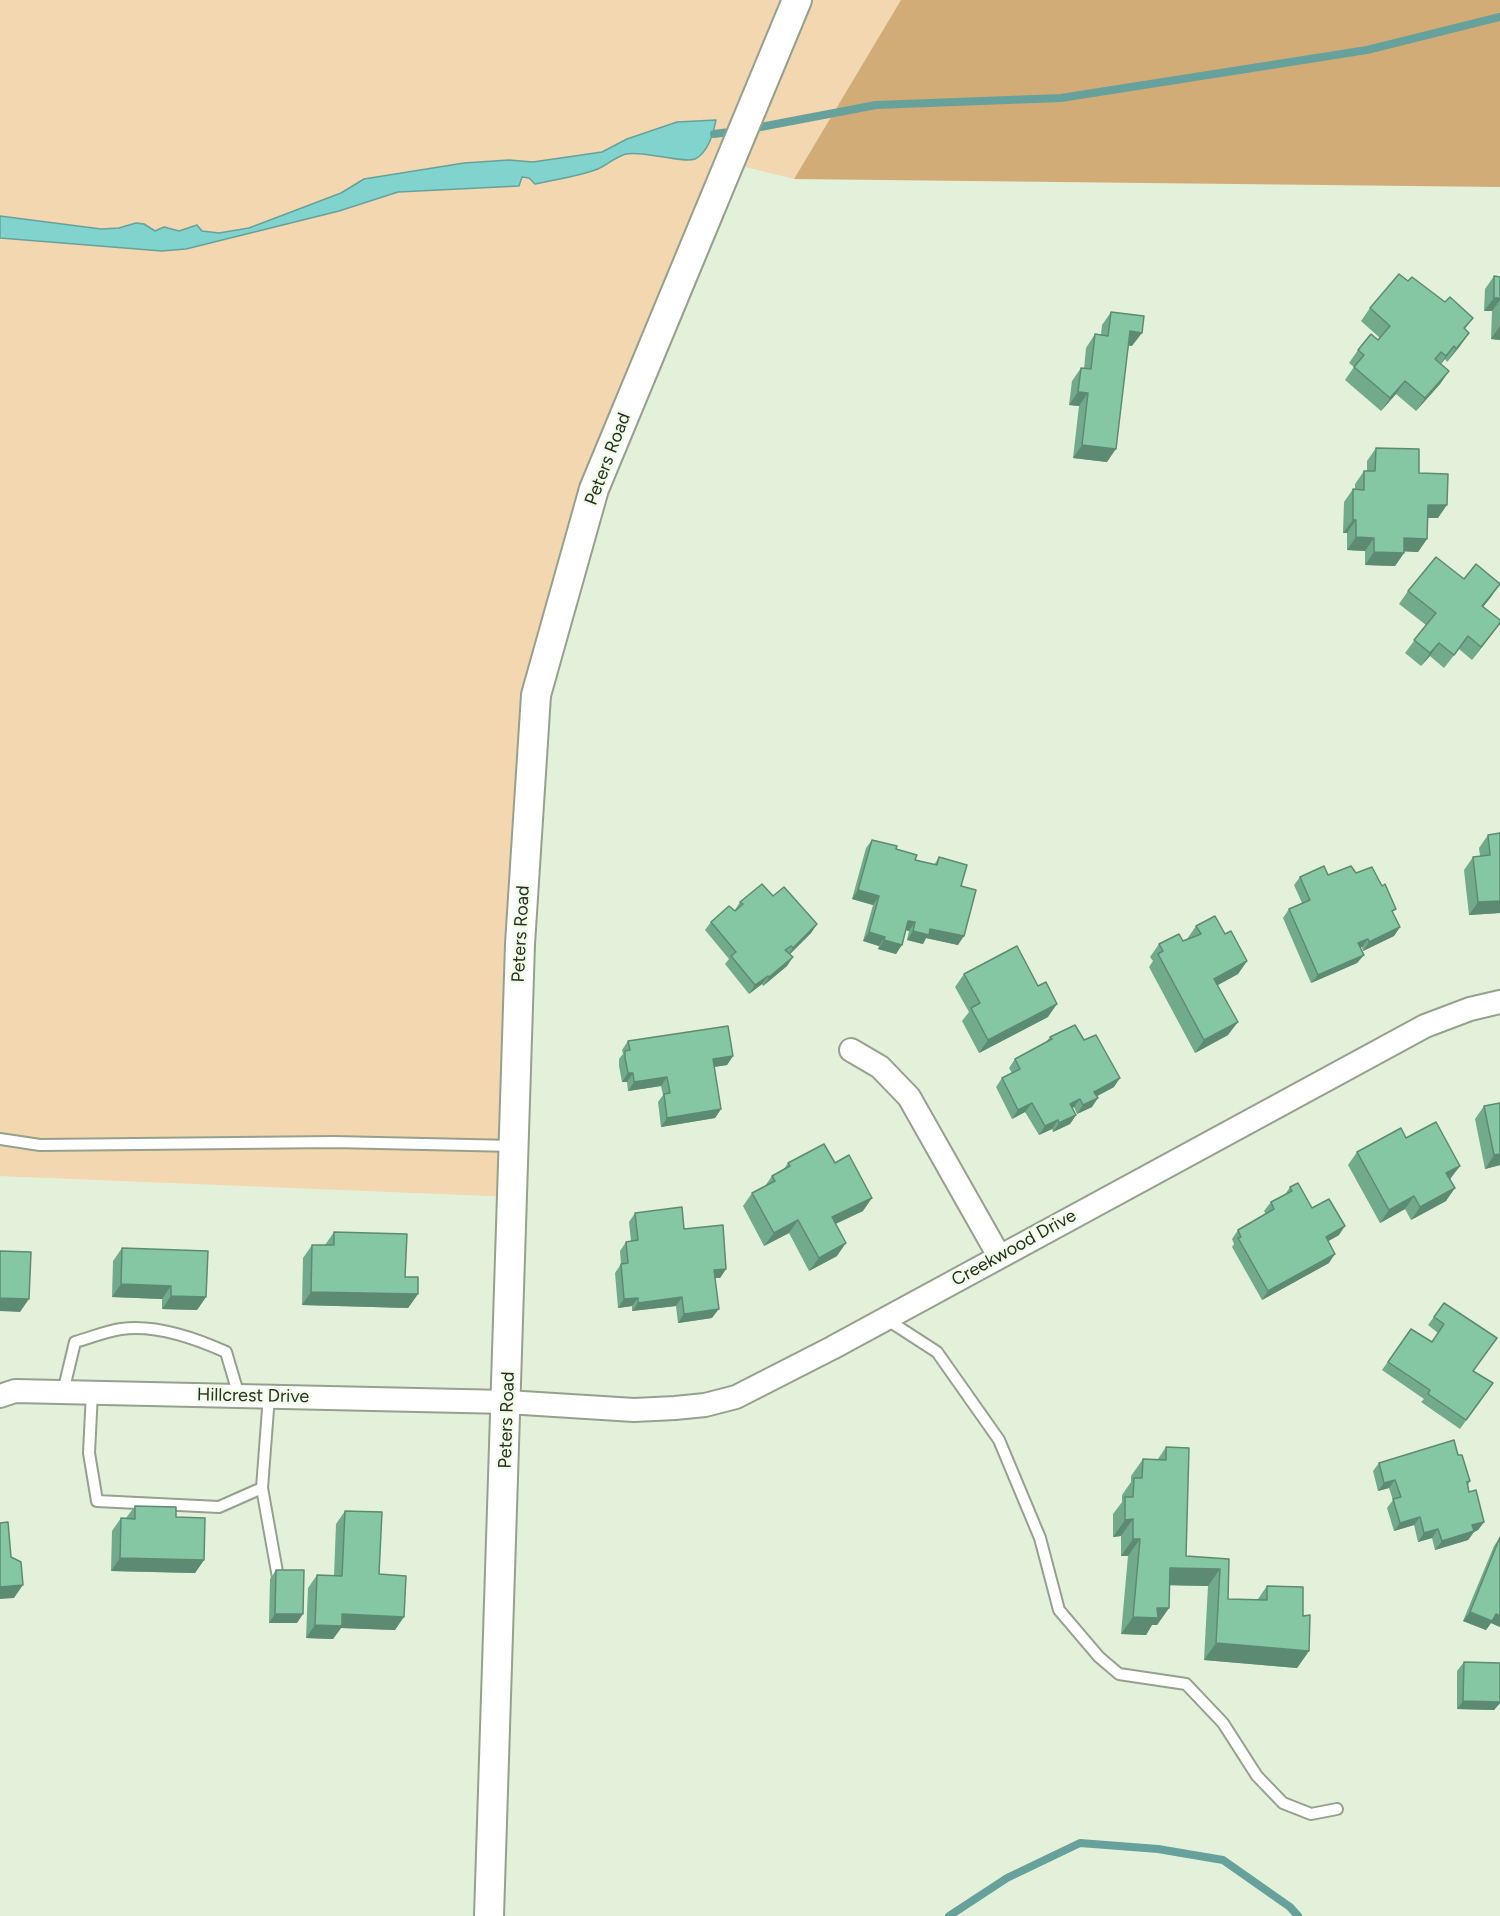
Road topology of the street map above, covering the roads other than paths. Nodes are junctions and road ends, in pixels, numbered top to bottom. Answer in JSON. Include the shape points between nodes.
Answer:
{"nodes":[{"id":1,"x":797,"y":0,"type":"edge"},
{"id":2,"x":1500,"y":1002,"type":"edge"},
{"id":3,"x":851,"y":1050,"type":"dead end"},
{"id":4,"x":0,"y":1139,"type":"edge"},
{"id":5,"x":514,"y":1146,"type":"junction"},
{"id":6,"x":999,"y":1256,"type":"junction"},
{"id":7,"x":886,"y":1319,"type":"junction"},
{"id":8,"x":63,"y":1392,"type":"junction"},
{"id":9,"x":92,"y":1392,"type":"junction"},
{"id":10,"x":0,"y":1396,"type":"edge"},
{"id":11,"x":239,"y":1396,"type":"junction"},
{"id":12,"x":269,"y":1396,"type":"junction"},
{"id":13,"x":507,"y":1402,"type":"junction"},
{"id":14,"x":262,"y":1488,"type":"junction"},
{"id":15,"x":280,"y":1593,"type":"edge"},
{"id":16,"x":1337,"y":1809,"type":"dead end"},
{"id":17,"x":489,"y":1916,"type":"edge"}],
"edges":[{"from":1,"to":5,"type":"street","name":"Peters Road","via":[[594,489],[536,695],[520,944]]},
{"from":2,"to":6,"type":"street","name":"Creekwood Drive","via":[[1425,1026]]},
{"from":3,"to":6,"type":"street","via":[[880,1067],[909,1097]]},
{"from":4,"to":5,"type":"lane","via":[[40,1145],[334,1142]]},
{"from":5,"to":13,"type":"street","name":"Peters Road"},
{"from":6,"to":7,"type":"street","name":"Creekwood Drive"},
{"from":7,"to":13,"type":"street","name":"Creekwood Drive","via":[[736,1397],[705,1405],[634,1410]]},
{"from":7,"to":16,"type":"lane","via":[[937,1352],[999,1440],[1040,1538],[1059,1610],[1099,1657],[1119,1674],[1186,1684],[1223,1723],[1257,1776],[1283,1803],[1311,1814]]},
{"from":8,"to":9,"type":"street","name":"Hillcrest Drive"},
{"from":8,"to":10,"type":"street","name":"Hillcrest Drive","via":[[15,1390]]},
{"from":8,"to":11,"type":"lane","via":[[75,1342],[122,1329],[159,1330],[226,1352]]},
{"from":9,"to":11,"type":"street","name":"Hillcrest Drive"},
{"from":9,"to":14,"type":"lane","via":[[89,1453],[97,1501],[219,1507]]},
{"from":11,"to":12,"type":"street","name":"Hillcrest Drive"},
{"from":12,"to":13,"type":"street","name":"Hillcrest Drive"},
{"from":12,"to":14,"type":"lane"},
{"from":13,"to":17,"type":"street","name":"Peters Road"},
{"from":14,"to":15,"type":"lane"}]}
